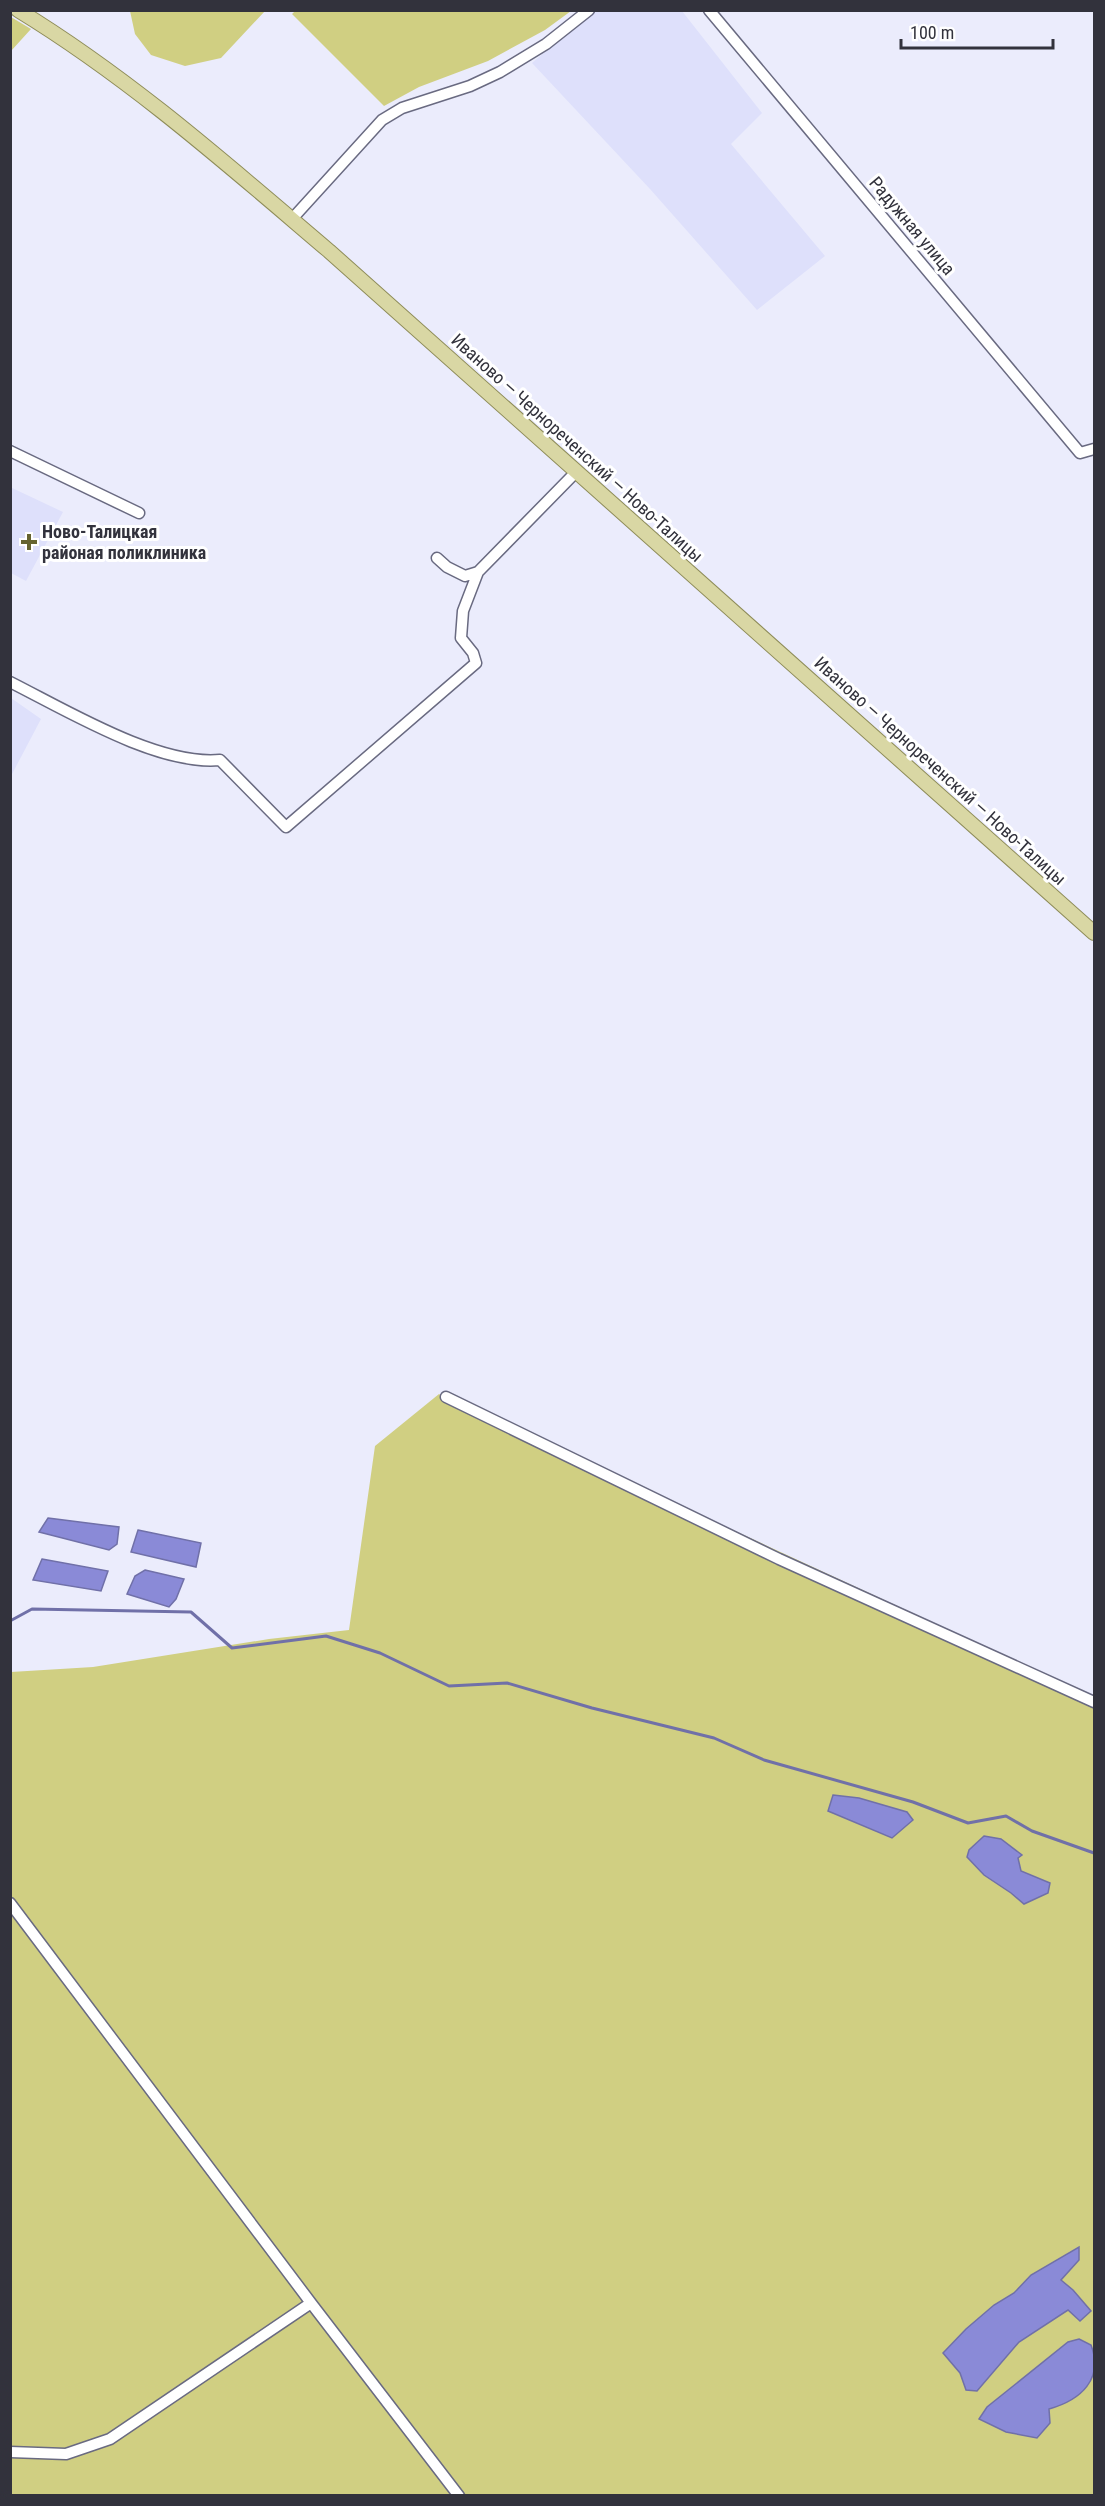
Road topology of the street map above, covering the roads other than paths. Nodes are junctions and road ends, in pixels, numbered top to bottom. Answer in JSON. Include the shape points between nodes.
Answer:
{"nodes":[{"id":1,"x":18,"y":10,"type":"edge"},
{"id":2,"x":589,"y":10,"type":"edge"},
{"id":3,"x":709,"y":10,"type":"edge"},
{"id":4,"x":292,"y":219,"type":"junction"},
{"id":5,"x":1095,"y":449,"type":"edge"},
{"id":6,"x":10,"y":451,"type":"edge"},
{"id":7,"x":576,"y":472,"type":"junction"},
{"id":8,"x":139,"y":513,"type":"dead end"},
{"id":9,"x":437,"y":558,"type":"dead end"},
{"id":10,"x":478,"y":572,"type":"junction"},
{"id":11,"x":10,"y":682,"type":"edge"},
{"id":12,"x":1095,"y":933,"type":"edge"},
{"id":13,"x":446,"y":1397,"type":"dead end"},
{"id":14,"x":1095,"y":1702,"type":"edge"},
{"id":15,"x":10,"y":1903,"type":"edge"},
{"id":16,"x":311,"y":2303,"type":"junction"},
{"id":17,"x":10,"y":2452,"type":"edge"},
{"id":18,"x":459,"y":2496,"type":"edge"}],
"edges":[{"from":1,"to":4,"type":"main road","name":"Иваново — Чернореченский — Ново-Талицы","via":[[100,64],[193,135]]},
{"from":2,"to":4,"type":"street","via":[[546,44],[500,72],[402,108],[382,120]]},
{"from":3,"to":5,"type":"street","name":"Радужная улица","via":[[1072,444],[1080,453]]},
{"from":4,"to":7,"type":"main road","name":"Иваново — Чернореченский — Ново-Талицы"},
{"from":6,"to":8,"type":"street"},
{"from":7,"to":10,"type":"street"},
{"from":7,"to":12,"type":"main road","name":"Иваново — Чернореченский — Ново-Талицы"},
{"from":9,"to":10,"type":"street","via":[[465,576]]},
{"from":10,"to":11,"type":"street","via":[[464,611],[461,638],[476,663],[286,827],[220,760],[203,762],[146,747]]},
{"from":13,"to":14,"type":"street","via":[[780,1559]]},
{"from":15,"to":16,"type":"street"},
{"from":16,"to":17,"type":"street","via":[[110,2439],[66,2454]]},
{"from":16,"to":18,"type":"street"}]}
